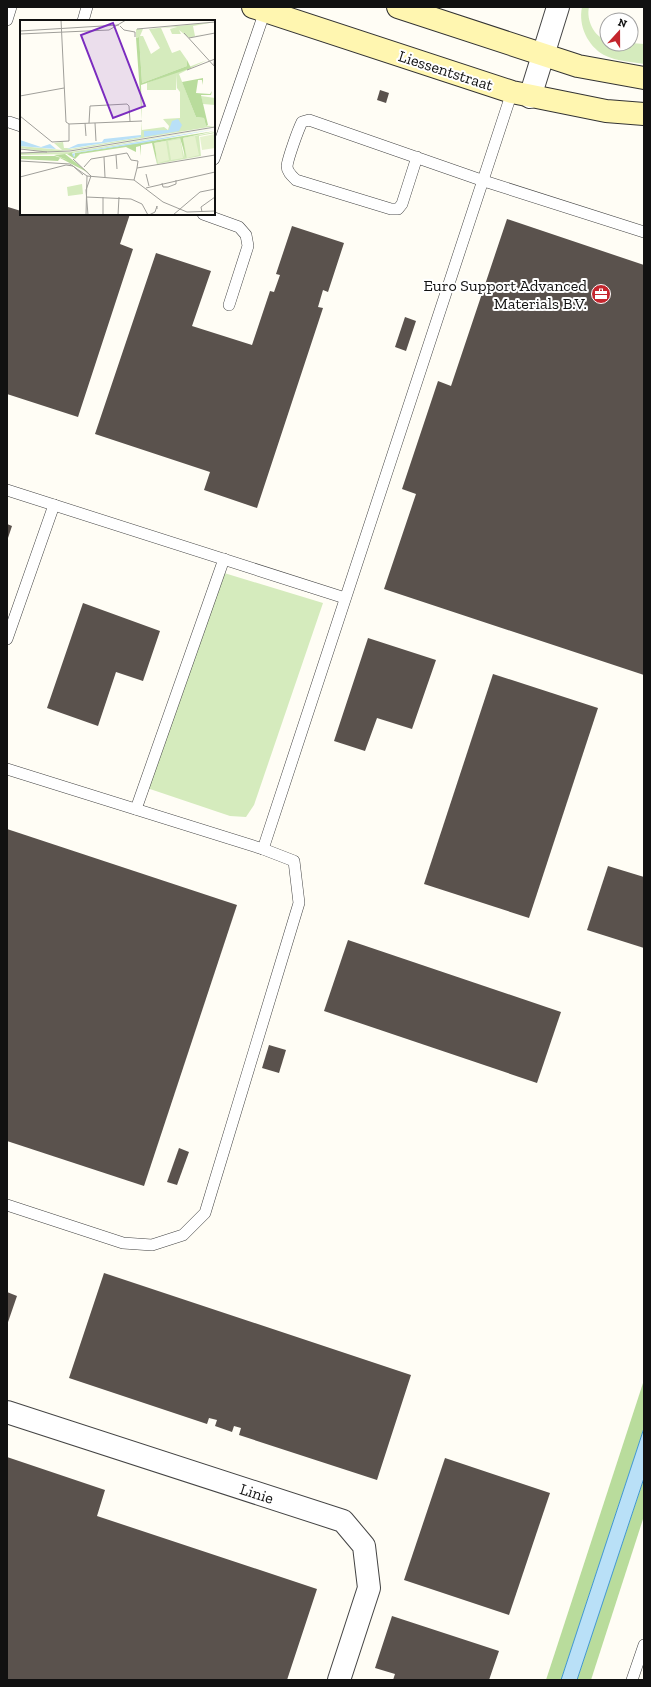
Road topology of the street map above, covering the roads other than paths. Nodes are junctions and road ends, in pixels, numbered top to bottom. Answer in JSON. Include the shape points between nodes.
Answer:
{"nodes":[{"id":1,"x":11,"y":7,"type":"edge"},
{"id":2,"x":87,"y":7,"type":"edge"},
{"id":3,"x":398,"y":7,"type":"edge"},
{"id":4,"x":558,"y":7,"type":"edge"},
{"id":5,"x":261,"y":8,"type":"edge"},
{"id":6,"x":7,"y":20,"type":"edge"},
{"id":7,"x":82,"y":20,"type":"edge"},
{"id":8,"x":542,"y":55,"type":"junction"},
{"id":9,"x":644,"y":78,"type":"edge"},
{"id":10,"x":521,"y":94,"type":"junction"},
{"id":11,"x":644,"y":114,"type":"edge"},
{"id":12,"x":8,"y":122,"type":"edge"},
{"id":13,"x":20,"y":126,"type":"edge"},
{"id":14,"x":215,"y":156,"type":"edge"},
{"id":15,"x":417,"y":157,"type":"junction"},
{"id":16,"x":484,"y":181,"type":"junction"},
{"id":17,"x":206,"y":215,"type":"edge"},
{"id":18,"x":644,"y":232,"type":"edge"},
{"id":19,"x":229,"y":305,"type":"dead end"},
{"id":20,"x":7,"y":490,"type":"edge"},
{"id":21,"x":54,"y":505,"type":"junction"},
{"id":22,"x":224,"y":560,"type":"junction"},
{"id":23,"x":346,"y":598,"type":"junction"},
{"id":24,"x":7,"y":639,"type":"edge"},
{"id":25,"x":7,"y":768,"type":"edge"},
{"id":26,"x":136,"y":810,"type":"junction"},
{"id":27,"x":263,"y":849,"type":"junction"},
{"id":28,"x":7,"y":1205,"type":"edge"},
{"id":29,"x":7,"y":1412,"type":"edge"},
{"id":30,"x":644,"y":1645,"type":"edge"},
{"id":31,"x":339,"y":1680,"type":"edge"},
{"id":32,"x":632,"y":1680,"type":"edge"}],
"edges":[{"from":1,"to":6,"type":"lane"},
{"from":2,"to":7,"type":"lane"},
{"from":3,"to":8,"type":"street"},
{"from":4,"to":8,"type":"street"},
{"from":5,"to":10,"type":"street","name":"Liessentstraat"},
{"from":5,"to":14,"type":"lane"},
{"from":8,"to":9,"type":"street","via":[[578,66]]},
{"from":8,"to":10,"type":"street"},
{"from":10,"to":11,"type":"street","name":"Liessentstraat","via":[[606,111]]},
{"from":10,"to":16,"type":"lane"},
{"from":12,"to":13,"type":"lane"},
{"from":15,"to":15,"type":"lane","via":[[309,120],[302,122],[287,166],[289,174],[296,180],[391,209],[402,204]]},
{"from":15,"to":16,"type":"lane"},
{"from":16,"to":18,"type":"lane"},
{"from":16,"to":23,"type":"lane"},
{"from":17,"to":19,"type":"lane","via":[[239,227],[246,235],[248,246]]},
{"from":20,"to":21,"type":"lane"},
{"from":21,"to":22,"type":"lane"},
{"from":21,"to":24,"type":"lane"},
{"from":22,"to":23,"type":"lane"},
{"from":22,"to":26,"type":"lane"},
{"from":23,"to":27,"type":"lane"},
{"from":25,"to":26,"type":"lane"},
{"from":26,"to":27,"type":"lane"},
{"from":27,"to":28,"type":"lane","via":[[294,861],[299,903],[205,1213],[183,1235],[152,1245],[122,1243]]},
{"from":29,"to":31,"type":"street","name":"Linie","via":[[343,1521],[364,1546],[369,1588]]},
{"from":30,"to":32,"type":"lane"}]}
